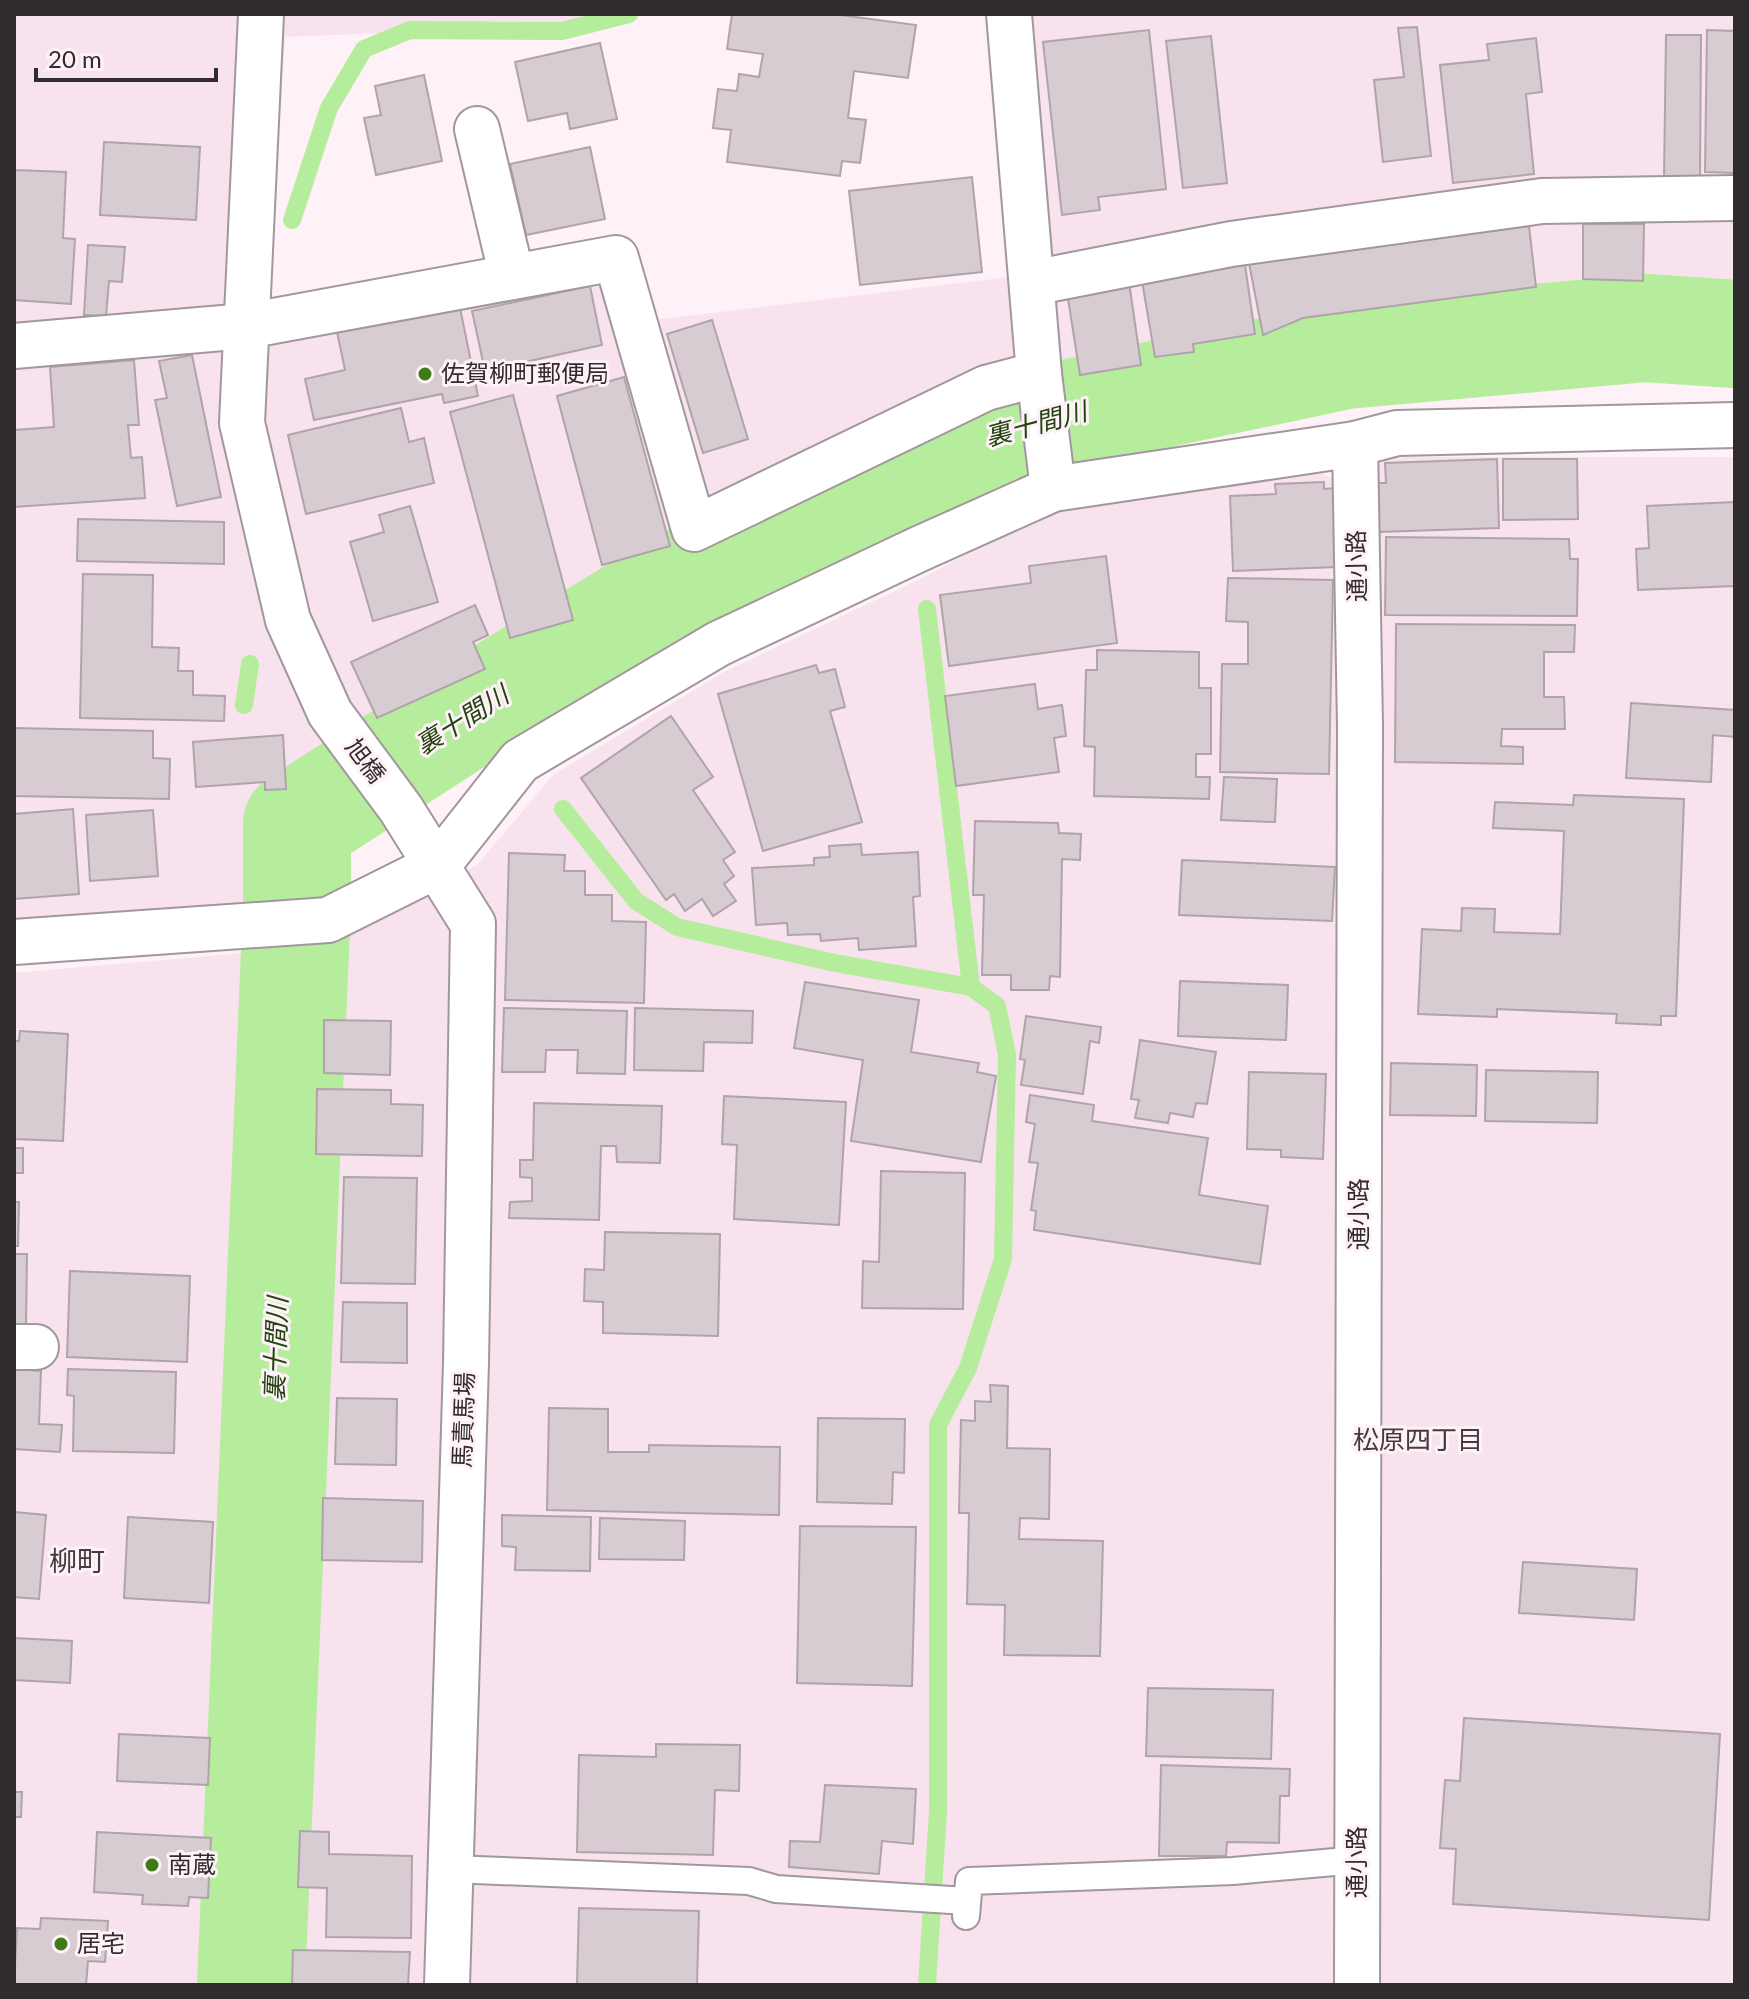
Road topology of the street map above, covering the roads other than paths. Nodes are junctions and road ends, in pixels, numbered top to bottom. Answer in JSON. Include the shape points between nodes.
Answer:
{"nodes":[{"id":1,"x":261,"y":14,"type":"edge"},
{"id":2,"x":1009,"y":14,"type":"edge"},
{"id":3,"x":477,"y":129,"type":"dead end"},
{"id":4,"x":1735,"y":198,"type":"edge"},
{"id":5,"x":512,"y":277,"type":"junction"},
{"id":6,"x":1032,"y":283,"type":"junction"},
{"id":7,"x":246,"y":326,"type":"junction"},
{"id":8,"x":14,"y":346,"type":"edge"},
{"id":9,"x":1039,"y":374,"type":"junction"},
{"id":10,"x":1735,"y":425,"type":"edge"},
{"id":11,"x":1355,"y":444,"type":"junction"},
{"id":12,"x":1051,"y":477,"type":"junction"},
{"id":13,"x":438,"y":865,"type":"junction"},
{"id":14,"x":14,"y":942,"type":"edge"},
{"id":15,"x":1357,"y":1860,"type":"junction"},
{"id":16,"x":451,"y":1869,"type":"junction"},
{"id":17,"x":447,"y":1985,"type":"edge"},
{"id":18,"x":1357,"y":1985,"type":"edge"}],
"edges":[{"from":1,"to":7,"type":"street","name":"旭橋"},
{"from":2,"to":6,"type":"street"},
{"from":3,"to":5,"type":"street"},
{"from":4,"to":6,"type":"street","via":[[1542,201],[1231,244]]},
{"from":5,"to":7,"type":"street"},
{"from":5,"to":9,"type":"street","via":[[616,258],[694,529],[986,388]]},
{"from":6,"to":9,"type":"street"},
{"from":7,"to":8,"type":"street"},
{"from":7,"to":13,"type":"street","name":"旭橋","via":[[242,423],[288,620],[330,713]]},
{"from":9,"to":12,"type":"street"},
{"from":10,"to":11,"type":"street","via":[[1397,433]]},
{"from":11,"to":12,"type":"street"},
{"from":11,"to":15,"type":"street","name":"通小路","via":[[1360,727]]},
{"from":12,"to":13,"type":"street","via":[[718,644],[520,761]]},
{"from":13,"to":14,"type":"street","via":[[328,920]]},
{"from":13,"to":16,"type":"street","name":"馬責馬場","via":[[473,924]]},
{"from":15,"to":16,"type":"lane","via":[[1233,1871],[969,1881],[967,1909],[908,1897],[776,1889],[749,1881]]},
{"from":15,"to":18,"type":"street","name":"通小路"},
{"from":16,"to":17,"type":"street","name":"馬責馬場"}]}
